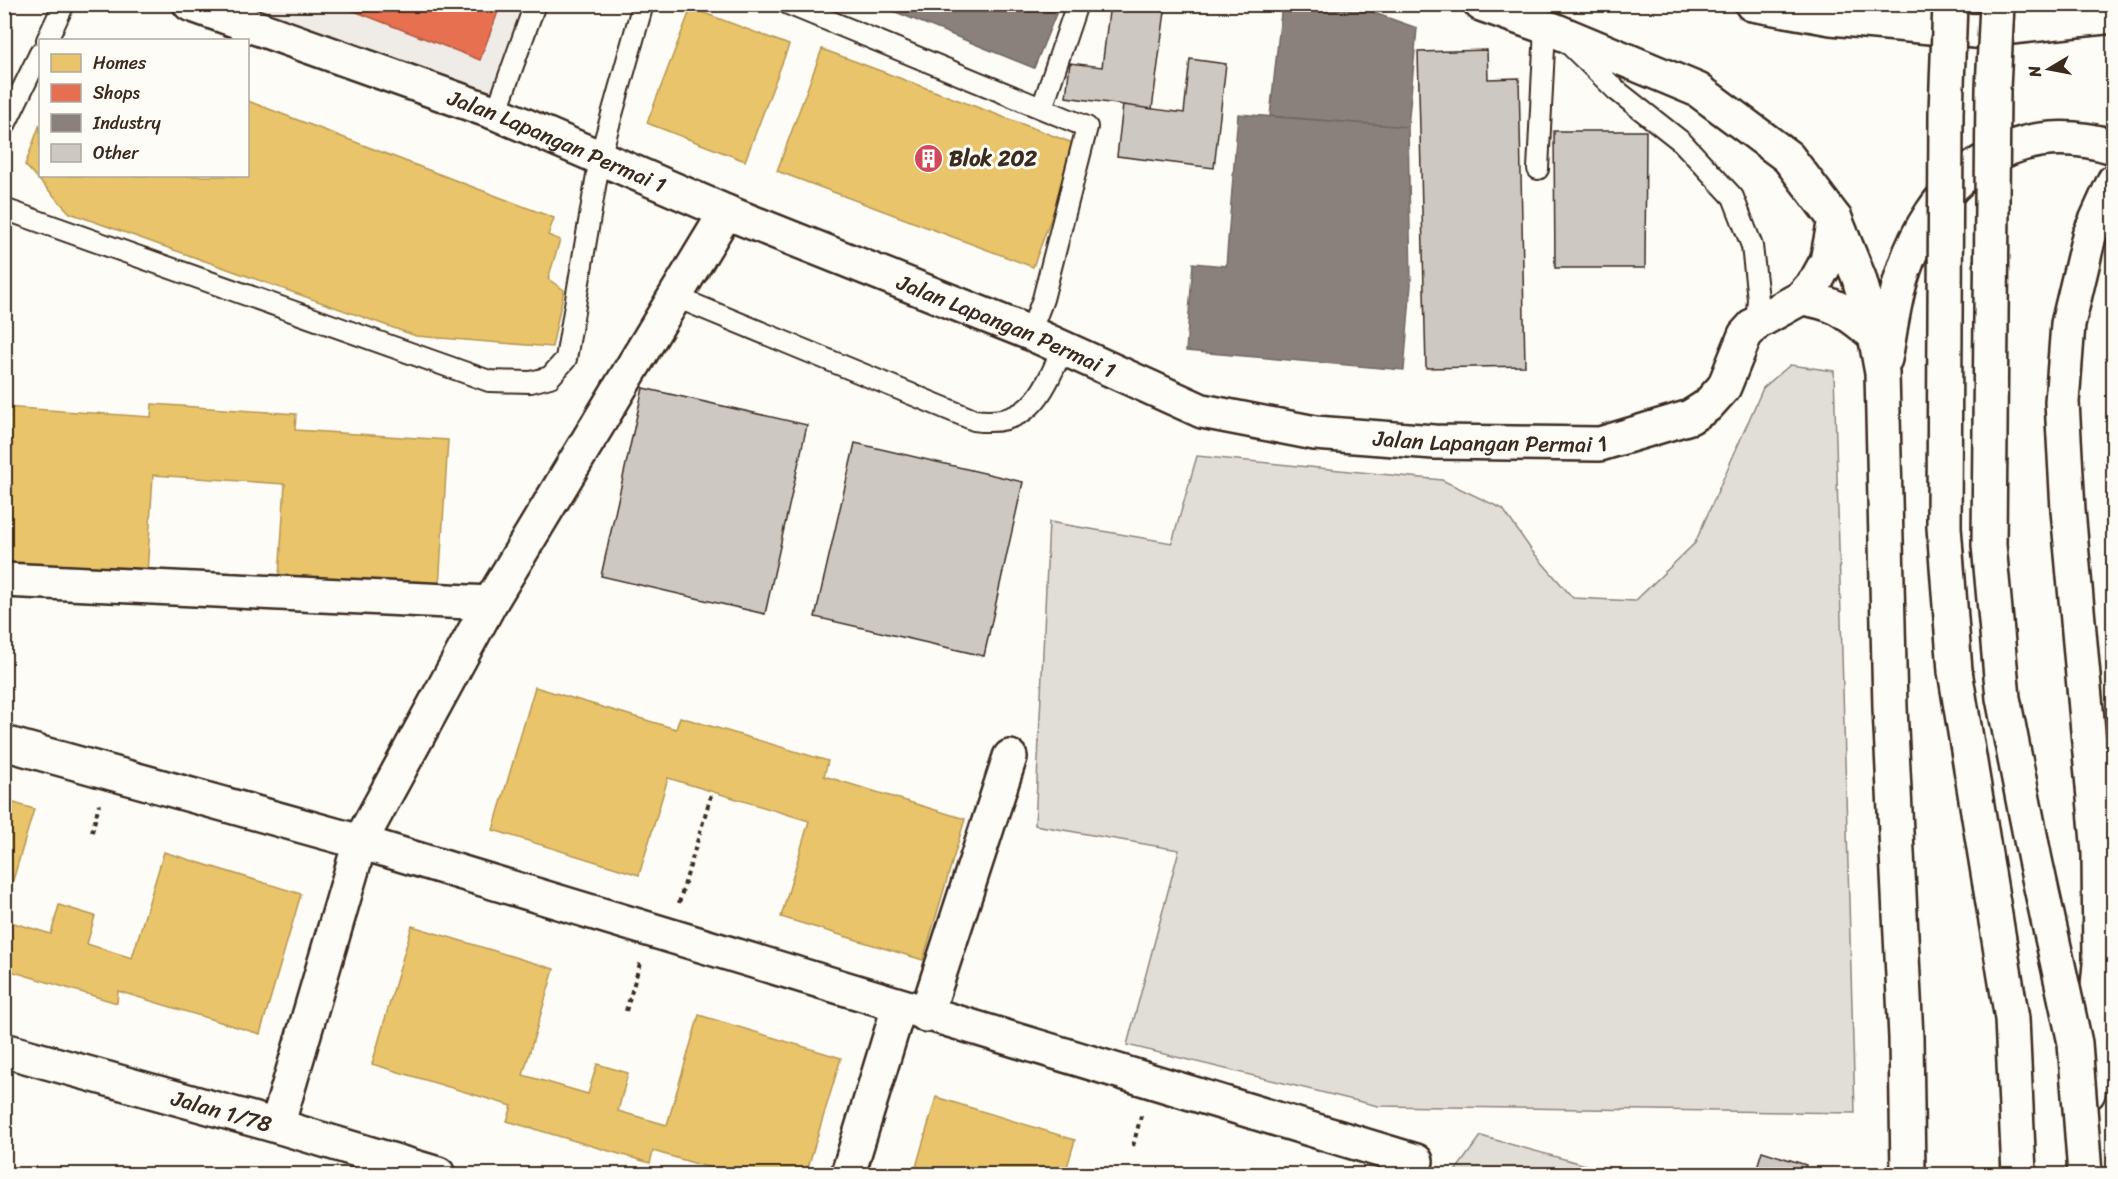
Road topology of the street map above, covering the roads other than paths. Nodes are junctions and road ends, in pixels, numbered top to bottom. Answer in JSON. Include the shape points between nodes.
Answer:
{"nodes":[{"id":1,"x":64,"y":4,"type":"edge"},
{"id":2,"x":190,"y":4,"type":"edge"},
{"id":3,"x":535,"y":4,"type":"edge"},
{"id":4,"x":643,"y":4,"type":"edge"},
{"id":5,"x":788,"y":4,"type":"edge"},
{"id":6,"x":1077,"y":4,"type":"edge"},
{"id":7,"x":1481,"y":4,"type":"edge"},
{"id":8,"x":1752,"y":4,"type":"edge"},
{"id":9,"x":1950,"y":4,"type":"edge"},
{"id":10,"x":1997,"y":4,"type":"edge"},
{"id":11,"x":2114,"y":16,"type":"edge"},
{"id":12,"x":1550,"y":29,"type":"junction"},
{"id":13,"x":47,"y":39,"type":"edge"},
{"id":14,"x":39,"y":55,"type":"edge"},
{"id":15,"x":1042,"y":108,"type":"junction"},
{"id":16,"x":496,"y":113,"type":"junction"},
{"id":17,"x":4,"y":127,"type":"edge"},
{"id":18,"x":2114,"y":147,"type":"edge"},
{"id":19,"x":600,"y":157,"type":"junction"},
{"id":20,"x":1538,"y":170,"type":"dead end"},
{"id":21,"x":2114,"y":181,"type":"edge"},
{"id":22,"x":4,"y":209,"type":"edge"},
{"id":23,"x":726,"y":212,"type":"junction"},
{"id":24,"x":1835,"y":219,"type":"junction"},
{"id":25,"x":676,"y":297,"type":"junction"},
{"id":26,"x":1801,"y":298,"type":"junction"},
{"id":27,"x":1756,"y":323,"type":"junction"},
{"id":28,"x":1030,"y":333,"type":"junction"},
{"id":29,"x":1875,"y":335,"type":"junction"},
{"id":30,"x":1063,"y":348,"type":"junction"},
{"id":31,"x":1882,"y":373,"type":"junction"},
{"id":32,"x":4,"y":580,"type":"edge"},
{"id":33,"x":490,"y":603,"type":"junction"},
{"id":34,"x":4,"y":743,"type":"edge"},
{"id":35,"x":1010,"y":757,"type":"dead end"},
{"id":36,"x":360,"y":842,"type":"junction"},
{"id":37,"x":913,"y":1011,"type":"junction"},
{"id":38,"x":4,"y":1050,"type":"edge"},
{"id":39,"x":278,"y":1126,"type":"junction"},
{"id":40,"x":438,"y":1174,"type":"edge"},
{"id":41,"x":848,"y":1174,"type":"edge"},
{"id":42,"x":1411,"y":1174,"type":"edge"},
{"id":43,"x":1908,"y":1174,"type":"edge"},
{"id":44,"x":2019,"y":1174,"type":"edge"},
{"id":45,"x":2075,"y":1174,"type":"edge"},
{"id":46,"x":2085,"y":1174,"type":"edge"}],
"edges":[{"from":1,"to":13,"type":"lane"},
{"from":2,"to":16,"type":"main road","name":"Jalan Lapangan Permai 1"},
{"from":3,"to":16,"type":"lane"},
{"from":4,"to":19,"type":"lane"},
{"from":5,"to":15,"type":"lane"},
{"from":6,"to":15,"type":"lane"},
{"from":7,"to":12,"type":"main road"},
{"from":8,"to":11,"type":"main road","via":[[1831,18],[1975,31]]},
{"from":9,"to":44,"type":"main road","bridge":true,"via":[[1944,527],[1955,671],[2012,1019]]},
{"from":10,"to":46,"type":"main road","bridge":true,"via":[[1989,545],[2003,698],[2075,1042]]},
{"from":12,"to":20,"type":"lane"},
{"from":12,"to":24,"type":"main road","via":[[1698,90],[1788,157]]},
{"from":12,"to":27,"type":"lane","via":[[1616,90],[1682,142],[1733,197],[1752,246],[1758,299]]},
{"from":14,"to":17,"type":"lane"},
{"from":15,"to":28,"type":"lane","via":[[1087,127],[1043,299]]},
{"from":16,"to":19,"type":"main road","name":"Jalan Lapangan Permai 1"},
{"from":18,"to":31,"type":"main road","via":[[2082,139],[2042,141],[2000,150],[1963,175],[1917,237],[1900,279]]},
{"from":19,"to":22,"type":"lane","via":[[566,359],[550,377],[531,382],[489,381]]},
{"from":19,"to":23,"type":"main road","name":"Jalan Lapangan Permai 1"},
{"from":21,"to":45,"type":"main road","via":[[2089,236],[2068,324],[2062,402],[2067,510],[2100,853],[2100,964],[2088,1092]]},
{"from":23,"to":25,"type":"main road"},
{"from":23,"to":28,"type":"main road","name":"Jalan Lapangan Permai 1"},
{"from":24,"to":26,"type":"main road","via":[[1827,261]]},
{"from":24,"to":29,"type":"main road","via":[[1859,278]]},
{"from":25,"to":30,"type":"lane","via":[[974,420],[995,423],[1015,417],[1035,404]]},
{"from":25,"to":33,"type":"main road"},
{"from":26,"to":27,"type":"main road","name":"Jalan Lapangan Permai 1"},
{"from":26,"to":29,"type":"main road","via":[[1840,307]]},
{"from":27,"to":30,"type":"main road","name":"Jalan Lapangan Permai 1","via":[[1745,336],[1724,387],[1707,406],[1690,417],[1600,444],[1434,442],[1315,433],[1202,411]]},
{"from":28,"to":30,"type":"main road","name":"Jalan Lapangan Permai 1"},
{"from":29,"to":31,"type":"main road"},
{"from":31,"to":43,"type":"main road"},
{"from":32,"to":33,"type":"main road"},
{"from":33,"to":36,"type":"main road"},
{"from":34,"to":36,"type":"main road"},
{"from":35,"to":37,"type":"main road"},
{"from":36,"to":37,"type":"main road"},
{"from":36,"to":39,"type":"main road"},
{"from":37,"to":41,"type":"main road"},
{"from":37,"to":42,"type":"main road","via":[[1416,1161]]},
{"from":38,"to":39,"type":"main road","name":"Jalan 1/78"},
{"from":39,"to":40,"type":"main road","name":"Jalan 1/78"}]}
